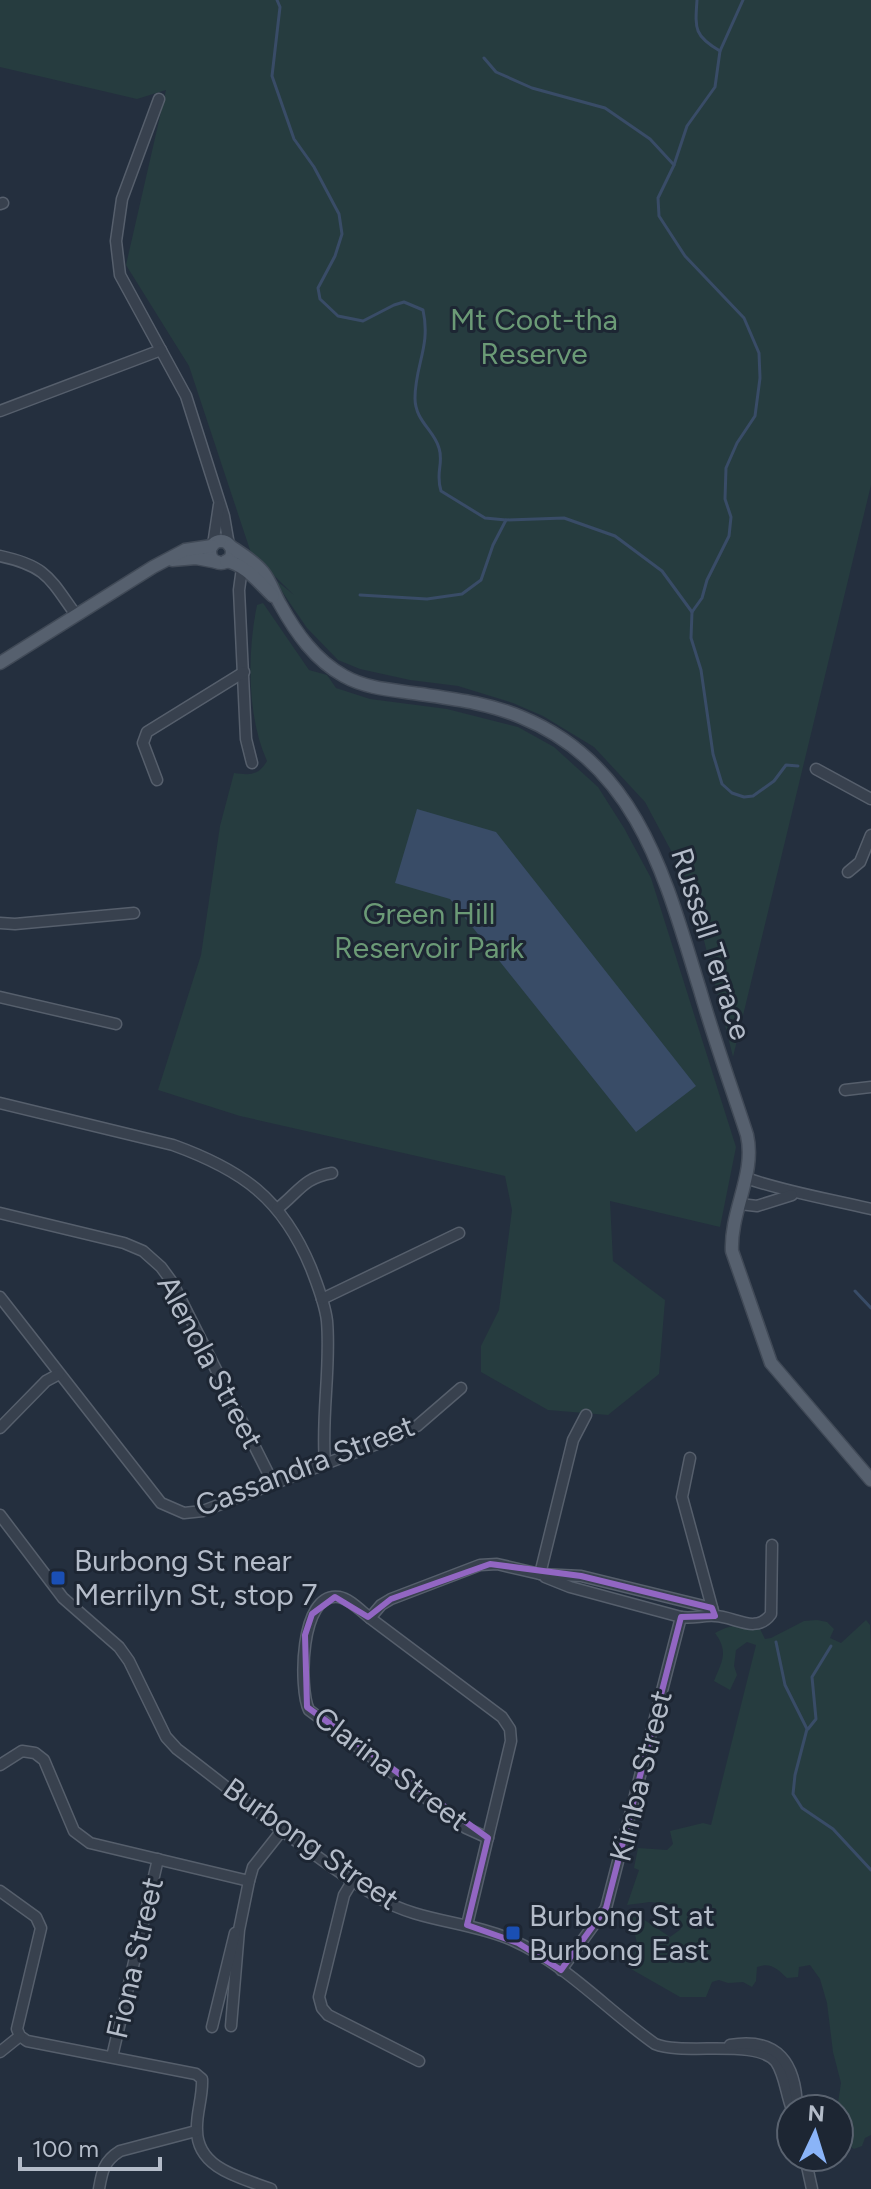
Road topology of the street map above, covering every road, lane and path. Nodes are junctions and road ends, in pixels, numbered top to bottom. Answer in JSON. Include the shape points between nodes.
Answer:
{"nodes":[{"id":1,"x":159,"y":99,"type":"dead end"},
{"id":2,"x":161,"y":350,"type":"junction"},
{"id":3,"x":0,"y":411,"type":"edge"},
{"id":4,"x":220,"y":503,"type":"junction"},
{"id":5,"x":230,"y":545,"type":"junction"},
{"id":6,"x":213,"y":546,"type":"junction"},
{"id":7,"x":0,"y":556,"type":"edge"},
{"id":8,"x":164,"y":561,"type":"junction"},
{"id":9,"x":222,"y":562,"type":"junction"},
{"id":10,"x":244,"y":562,"type":"junction"},
{"id":11,"x":254,"y":578,"type":"junction"},
{"id":12,"x":241,"y":602,"type":"junction"},
{"id":13,"x":278,"y":602,"type":"junction"},
{"id":14,"x":76,"y":615,"type":"junction"},
{"id":15,"x":0,"y":663,"type":"edge"},
{"id":16,"x":244,"y":672,"type":"junction"},
{"id":17,"x":252,"y":763,"type":"dead end"},
{"id":18,"x":816,"y":769,"type":"dead end"},
{"id":19,"x":157,"y":780,"type":"dead end"},
{"id":20,"x":871,"y":799,"type":"edge"},
{"id":21,"x":871,"y":835,"type":"edge"},
{"id":22,"x":848,"y":872,"type":"dead end"},
{"id":23,"x":134,"y":913,"type":"dead end"},
{"id":24,"x":0,"y":923,"type":"edge"},
{"id":25,"x":0,"y":997,"type":"edge"},
{"id":26,"x":116,"y":1024,"type":"dead end"},
{"id":27,"x":871,"y":1087,"type":"edge"},
{"id":28,"x":845,"y":1090,"type":"dead end"},
{"id":29,"x":0,"y":1103,"type":"edge"},
{"id":30,"x":332,"y":1173,"type":"dead end"},
{"id":31,"x":746,"y":1178,"type":"junction"},
{"id":32,"x":814,"y":1195,"type":"junction"},
{"id":33,"x":740,"y":1204,"type":"junction"},
{"id":34,"x":868,"y":1207,"type":"edge"},
{"id":35,"x":277,"y":1209,"type":"junction"},
{"id":36,"x":0,"y":1213,"type":"edge"},
{"id":37,"x":459,"y":1233,"type":"dead end"},
{"id":38,"x":0,"y":1297,"type":"edge"},
{"id":39,"x":322,"y":1299,"type":"junction"},
{"id":40,"x":59,"y":1374,"type":"junction"},
{"id":41,"x":461,"y":1388,"type":"dead end"},
{"id":42,"x":586,"y":1415,"type":"dead end"},
{"id":43,"x":0,"y":1428,"type":"edge"},
{"id":44,"x":690,"y":1458,"type":"dead end"},
{"id":45,"x":325,"y":1463,"type":"junction"},
{"id":46,"x":871,"y":1480,"type":"edge"},
{"id":47,"x":273,"y":1483,"type":"junction"},
{"id":48,"x":0,"y":1515,"type":"edge"},
{"id":49,"x":772,"y":1545,"type":"dead end"},
{"id":50,"x":540,"y":1574,"type":"junction"},
{"id":51,"x":713,"y":1612,"type":"junction"},
{"id":52,"x":681,"y":1617,"type":"junction"},
{"id":53,"x":370,"y":1618,"type":"junction"},
{"id":54,"x":0,"y":1765,"type":"edge"},
{"id":55,"x":283,"y":1829,"type":"junction"},
{"id":56,"x":488,"y":1838,"type":"junction"},
{"id":57,"x":158,"y":1859,"type":"junction"},
{"id":58,"x":353,"y":1880,"type":"junction"},
{"id":59,"x":249,"y":1881,"type":"junction"},
{"id":60,"x":0,"y":1891,"type":"edge"},
{"id":61,"x":241,"y":1920,"type":"junction"},
{"id":62,"x":467,"y":1925,"type":"junction"},
{"id":63,"x":561,"y":1970,"type":"junction"},
{"id":64,"x":231,"y":2026,"type":"dead end"},
{"id":65,"x":212,"y":2027,"type":"dead end"},
{"id":66,"x":20,"y":2036,"type":"junction"},
{"id":67,"x":0,"y":2052,"type":"edge"},
{"id":68,"x":112,"y":2057,"type":"junction"},
{"id":69,"x":419,"y":2061,"type":"dead end"},
{"id":70,"x":789,"y":2093,"type":"edge"},
{"id":71,"x":196,"y":2131,"type":"junction"},
{"id":72,"x":99,"y":2189,"type":"edge"},
{"id":73,"x":271,"y":2189,"type":"edge"}],
"edges":[{"from":1,"to":2,"type":"street","via":[[122,199],[116,241],[120,275]]},
{"from":2,"to":3,"type":"street"},
{"from":2,"to":4,"type":"street","via":[[186,396]]},
{"from":4,"to":5,"type":"street"},
{"from":4,"to":6,"type":"street"},
{"from":5,"to":6,"type":"main road","via":[[223,541]]},
{"from":5,"to":9,"type":"main road","via":[[232,555]]},
{"from":5,"to":10,"type":"main road","name":"Russell Terrace"},
{"from":6,"to":8,"type":"main road","via":[[188,549]]},
{"from":6,"to":9,"type":"main road","via":[[212,556]]},
{"from":7,"to":14,"type":"street","via":[[25,561],[53,580]]},
{"from":8,"to":9,"type":"main road","name":"Russell Terrace"},
{"from":8,"to":14,"type":"main road"},
{"from":9,"to":10,"type":"main road","name":"Russell Terrace"},
{"from":10,"to":11,"type":"main road","via":[[255,570]]},
{"from":10,"to":12,"type":"street"},
{"from":10,"to":13,"type":"main road","name":"Russell Terrace","via":[[269,581]]},
{"from":11,"to":12,"type":"street"},
{"from":11,"to":13,"type":"main road","name":"Russell Terrace"},
{"from":12,"to":16,"type":"street"},
{"from":13,"to":31,"type":"main road","name":"Russell Terrace","via":[[312,651],[343,676],[374,688],[471,701],[523,717],[571,746],[614,786],[642,827],[670,892],[747,1135]]},
{"from":14,"to":15,"type":"main road"},
{"from":16,"to":17,"type":"street","via":[[246,744]]},
{"from":16,"to":19,"type":"street","via":[[147,732],[143,743]]},
{"from":18,"to":20,"type":"street"},
{"from":21,"to":22,"type":"street","via":[[860,862]]},
{"from":23,"to":24,"type":"street"},
{"from":25,"to":26,"type":"street"},
{"from":27,"to":28,"type":"street"},
{"from":29,"to":35,"type":"street","via":[[197,1154],[241,1176]]},
{"from":30,"to":35,"type":"street","via":[[304,1182]]},
{"from":31,"to":32,"type":"street"},
{"from":31,"to":33,"type":"main road","name":"Russell Terrace"},
{"from":32,"to":33,"type":"street","via":[[787,1196],[757,1206]]},
{"from":32,"to":34,"type":"street"},
{"from":33,"to":46,"type":"main road","name":"Russell Terrace","via":[[732,1251],[766,1353]]},
{"from":35,"to":39,"type":"street","via":[[302,1247]]},
{"from":36,"to":47,"type":"street","name":"Alenola Street","via":[[124,1243],[161,1267]]},
{"from":37,"to":39,"type":"street"},
{"from":38,"to":40,"type":"street","name":"Cassandra Street"},
{"from":39,"to":45,"type":"street","via":[[327,1331]]},
{"from":40,"to":43,"type":"street"},
{"from":40,"to":47,"type":"street","name":"Cassandra Street","via":[[161,1503],[184,1513],[203,1511]]},
{"from":41,"to":45,"type":"street","name":"Cassandra Street","via":[[417,1426]]},
{"from":42,"to":50,"type":"street","via":[[573,1440]]},
{"from":44,"to":51,"type":"street","via":[[682,1497]]},
{"from":45,"to":47,"type":"street","name":"Cassandra Street"},
{"from":48,"to":55,"type":"street","name":"Burbong Street","via":[[63,1598],[124,1654],[166,1737]]},
{"from":49,"to":51,"type":"street","via":[[771,1610],[766,1620],[750,1624]]},
{"from":50,"to":51,"type":"street","via":[[581,1576]]},
{"from":50,"to":52,"type":"street"},
{"from":50,"to":53,"type":"street","via":[[480,1565],[387,1601]]},
{"from":51,"to":52,"type":"street"},
{"from":52,"to":63,"type":"street","name":"Kimba Street","via":[[606,1908]]},
{"from":53,"to":56,"type":"street","via":[[508,1723],[511,1741]]},
{"from":53,"to":56,"type":"street","name":"Clarina Street","via":[[338,1597],[314,1611],[305,1635],[307,1707],[466,1828]]},
{"from":54,"to":57,"type":"street","via":[[22,1751],[35,1753],[44,1760],[74,1831],[90,1843]]},
{"from":55,"to":58,"type":"street","name":"Burbong Street"},
{"from":55,"to":59,"type":"street","via":[[253,1867]]},
{"from":56,"to":62,"type":"street"},
{"from":57,"to":59,"type":"street"},
{"from":57,"to":68,"type":"street","name":"Fiona Street"},
{"from":58,"to":62,"type":"street","name":"Burbong Street","via":[[402,1910]]},
{"from":58,"to":69,"type":"street","via":[[344,1895],[319,1997],[322,2008]]},
{"from":59,"to":61,"type":"street"},
{"from":60,"to":66,"type":"street","via":[[36,1917],[41,1928],[17,2029]]},
{"from":61,"to":64,"type":"street"},
{"from":61,"to":65,"type":"street"},
{"from":62,"to":63,"type":"street","name":"Burbong Street","via":[[518,1943]]},
{"from":63,"to":70,"type":"street","name":"Burbong Street","via":[[655,2044],[755,2051],[772,2058]]},
{"from":66,"to":67,"type":"street"},
{"from":66,"to":68,"type":"street"},
{"from":68,"to":71,"type":"street","via":[[202,2079]]},
{"from":71,"to":72,"type":"street","via":[[120,2151],[103,2167]]},
{"from":71,"to":73,"type":"street","via":[[204,2155],[215,2166]]}]}
